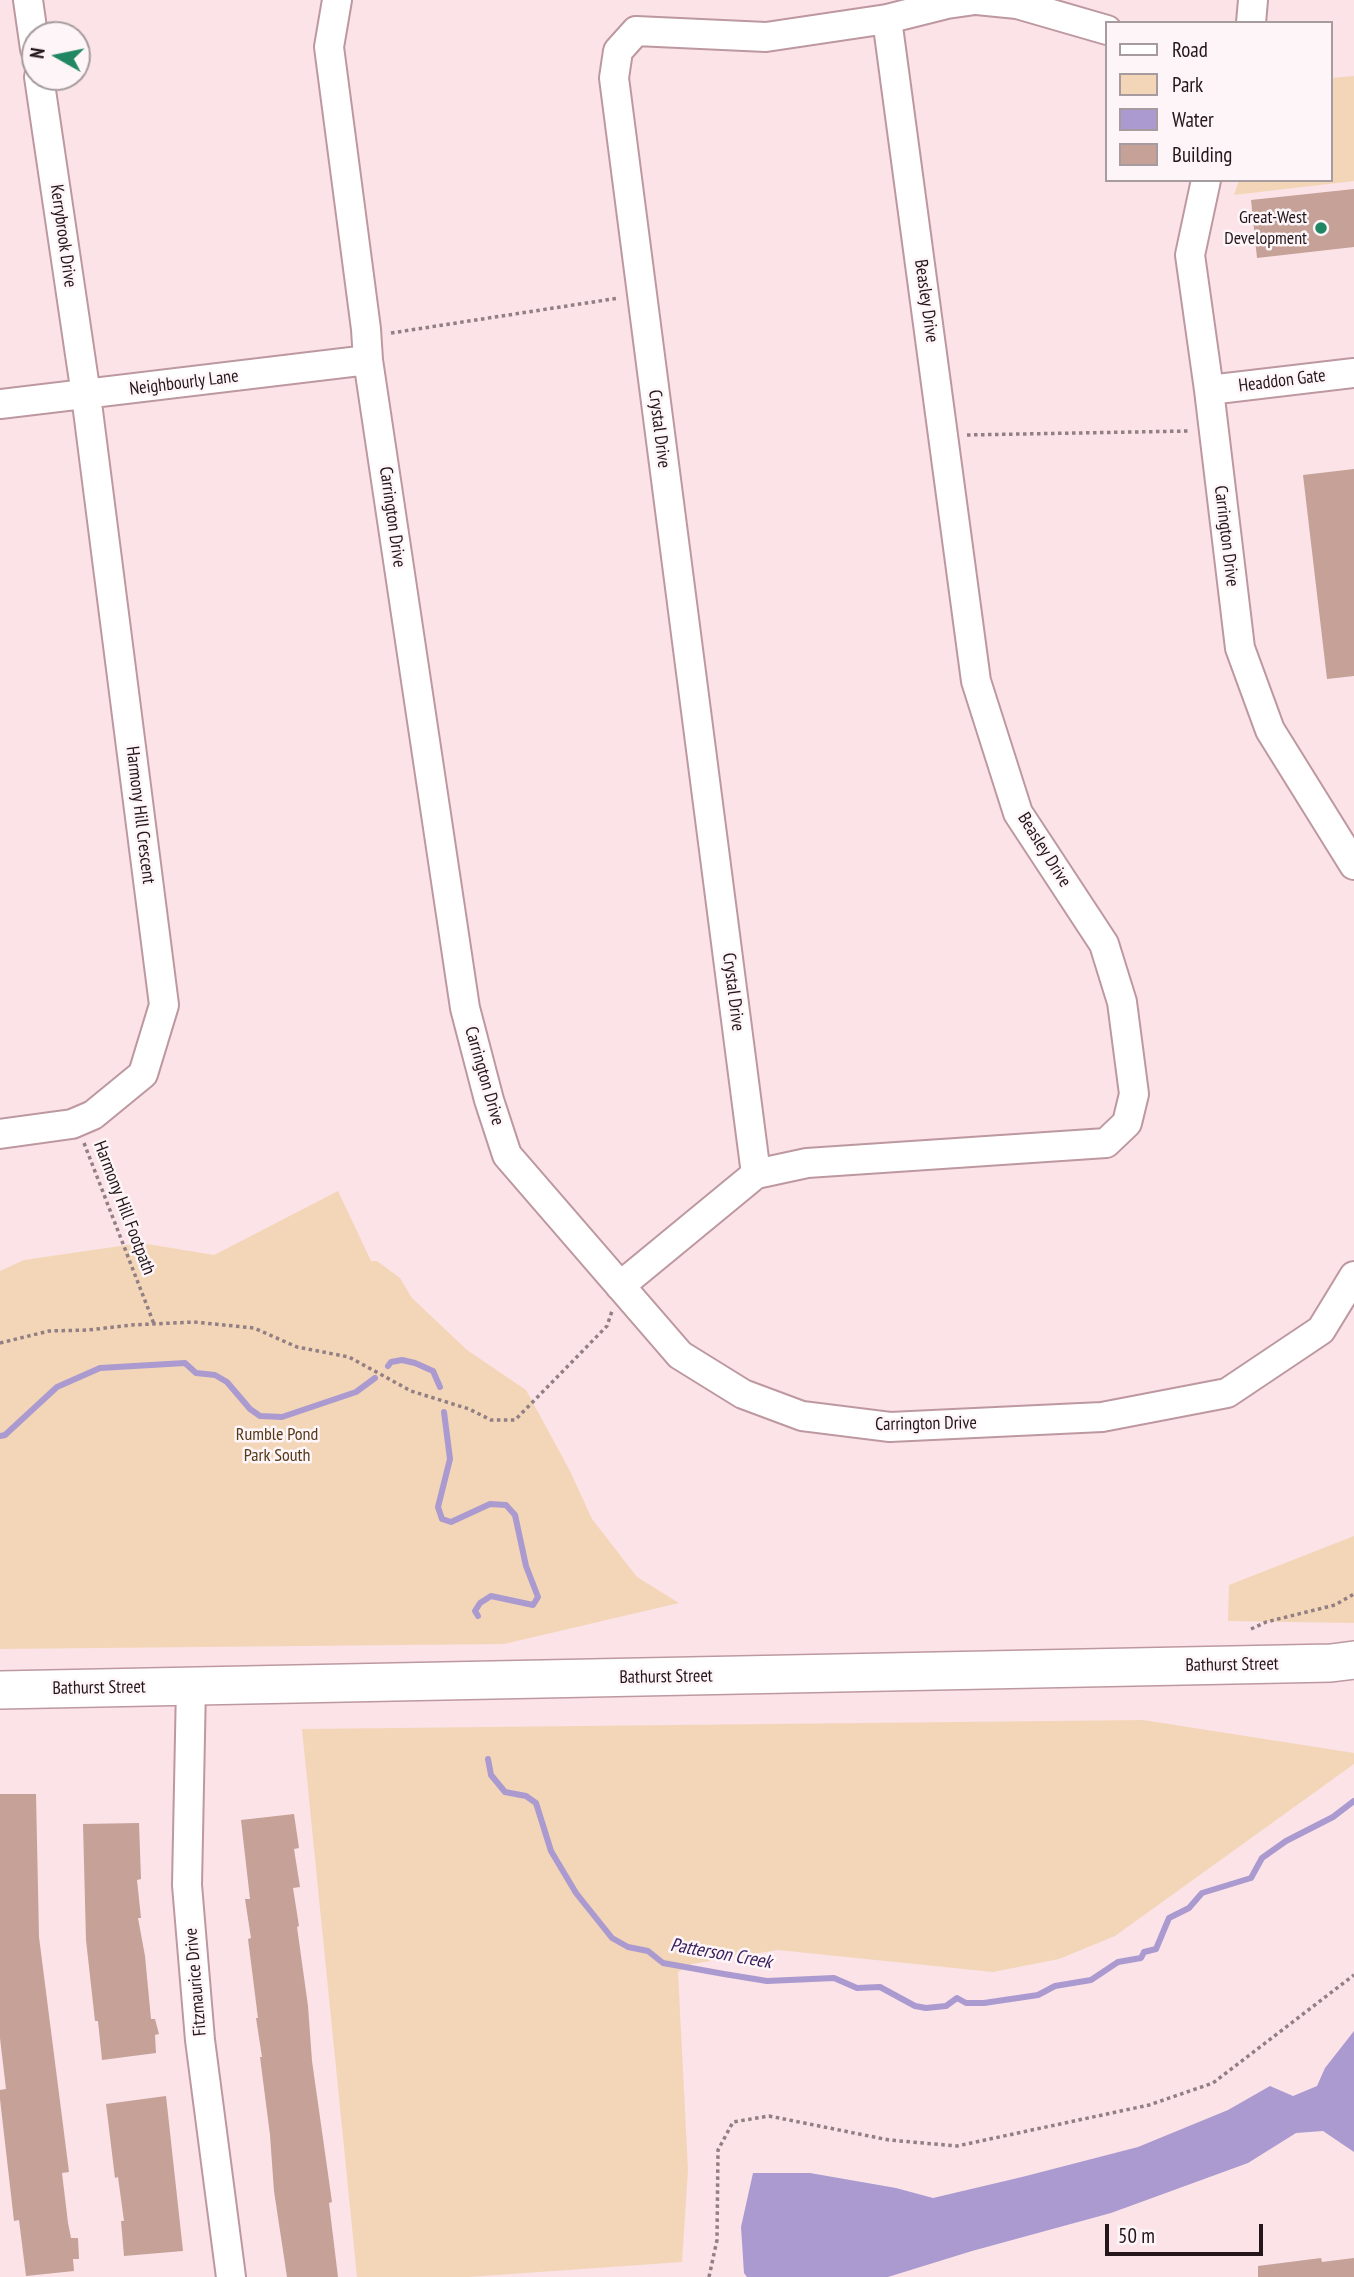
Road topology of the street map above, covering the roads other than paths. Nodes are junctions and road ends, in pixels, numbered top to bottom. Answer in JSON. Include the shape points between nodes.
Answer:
{"nodes":[{"id":1,"x":28,"y":0,"type":"edge"},
{"id":2,"x":337,"y":0,"type":"edge"},
{"id":3,"x":976,"y":0,"type":"edge"},
{"id":4,"x":1253,"y":0,"type":"edge"},
{"id":5,"x":887,"y":19,"type":"junction"},
{"id":6,"x":31,"y":21,"type":"edge"},
{"id":7,"x":1251,"y":21,"type":"edge"},
{"id":8,"x":1106,"y":30,"type":"edge"},
{"id":9,"x":41,"y":91,"type":"edge"},
{"id":10,"x":1206,"y":182,"type":"edge"},
{"id":11,"x":368,"y":348,"type":"junction"},
{"id":12,"x":1354,"y":373,"type":"edge"},
{"id":13,"x":1209,"y":390,"type":"junction"},
{"id":14,"x":86,"y":395,"type":"junction"},
{"id":15,"x":0,"y":404,"type":"edge"},
{"id":16,"x":1354,"y":865,"type":"edge"},
{"id":17,"x":0,"y":1134,"type":"edge"},
{"id":18,"x":756,"y":1174,"type":"junction"},
{"id":19,"x":1354,"y":1276,"type":"edge"},
{"id":20,"x":620,"y":1286,"type":"junction"},
{"id":21,"x":1346,"y":1664,"type":"edge"},
{"id":22,"x":191,"y":1686,"type":"junction"},
{"id":23,"x":0,"y":1690,"type":"edge"},
{"id":24,"x":231,"y":2277,"type":"edge"}],
"edges":[{"from":1,"to":6,"type":"street"},
{"from":2,"to":11,"type":"street","name":"Carrington Drive","via":[[329,47]]},
{"from":3,"to":5,"type":"street","name":"Crystal Drive"},
{"from":3,"to":8,"type":"street","name":"Crystal Drive","via":[[1017,4]]},
{"from":4,"to":7,"type":"street"},
{"from":5,"to":18,"type":"street","name":"Crystal Drive","via":[[766,37],[636,31],[618,51],[614,78]]},
{"from":5,"to":18,"type":"street","name":"Beasley Drive","via":[[976,681],[1018,813],[1104,944],[1122,1002],[1134,1094],[1127,1124],[1106,1143],[807,1163]]},
{"from":9,"to":14,"type":"street","name":"Kerrybrook Drive"},
{"from":10,"to":13,"type":"street","name":"Carrington Drive","via":[[1190,255]]},
{"from":11,"to":14,"type":"street","name":"Neighbourly Lane"},
{"from":11,"to":20,"type":"street","name":"Carrington Drive","via":[[465,1007],[489,1100],[507,1155]]},
{"from":12,"to":13,"type":"street","name":"Headdon Gate"},
{"from":13,"to":16,"type":"street","name":"Carrington Drive","via":[[1240,648],[1270,730]]},
{"from":14,"to":15,"type":"street","name":"Neighbourly Lane"},
{"from":14,"to":17,"type":"street","name":"Harmony Hill Crescent","via":[[164,1005],[143,1074],[93,1115],[76,1123]]},
{"from":18,"to":20,"type":"street","name":"Beasley Drive"},
{"from":19,"to":20,"type":"street","name":"Carrington Drive","via":[[1321,1330],[1227,1393],[1102,1417],[890,1427],[802,1416],[743,1394],[680,1354]]},
{"from":21,"to":22,"type":"main road","name":"Bathurst Street"},
{"from":22,"to":23,"type":"main road","name":"Bathurst Street"},
{"from":22,"to":24,"type":"street","name":"Fitzmaurice Drive","via":[[187,1885],[200,2040]]}]}
